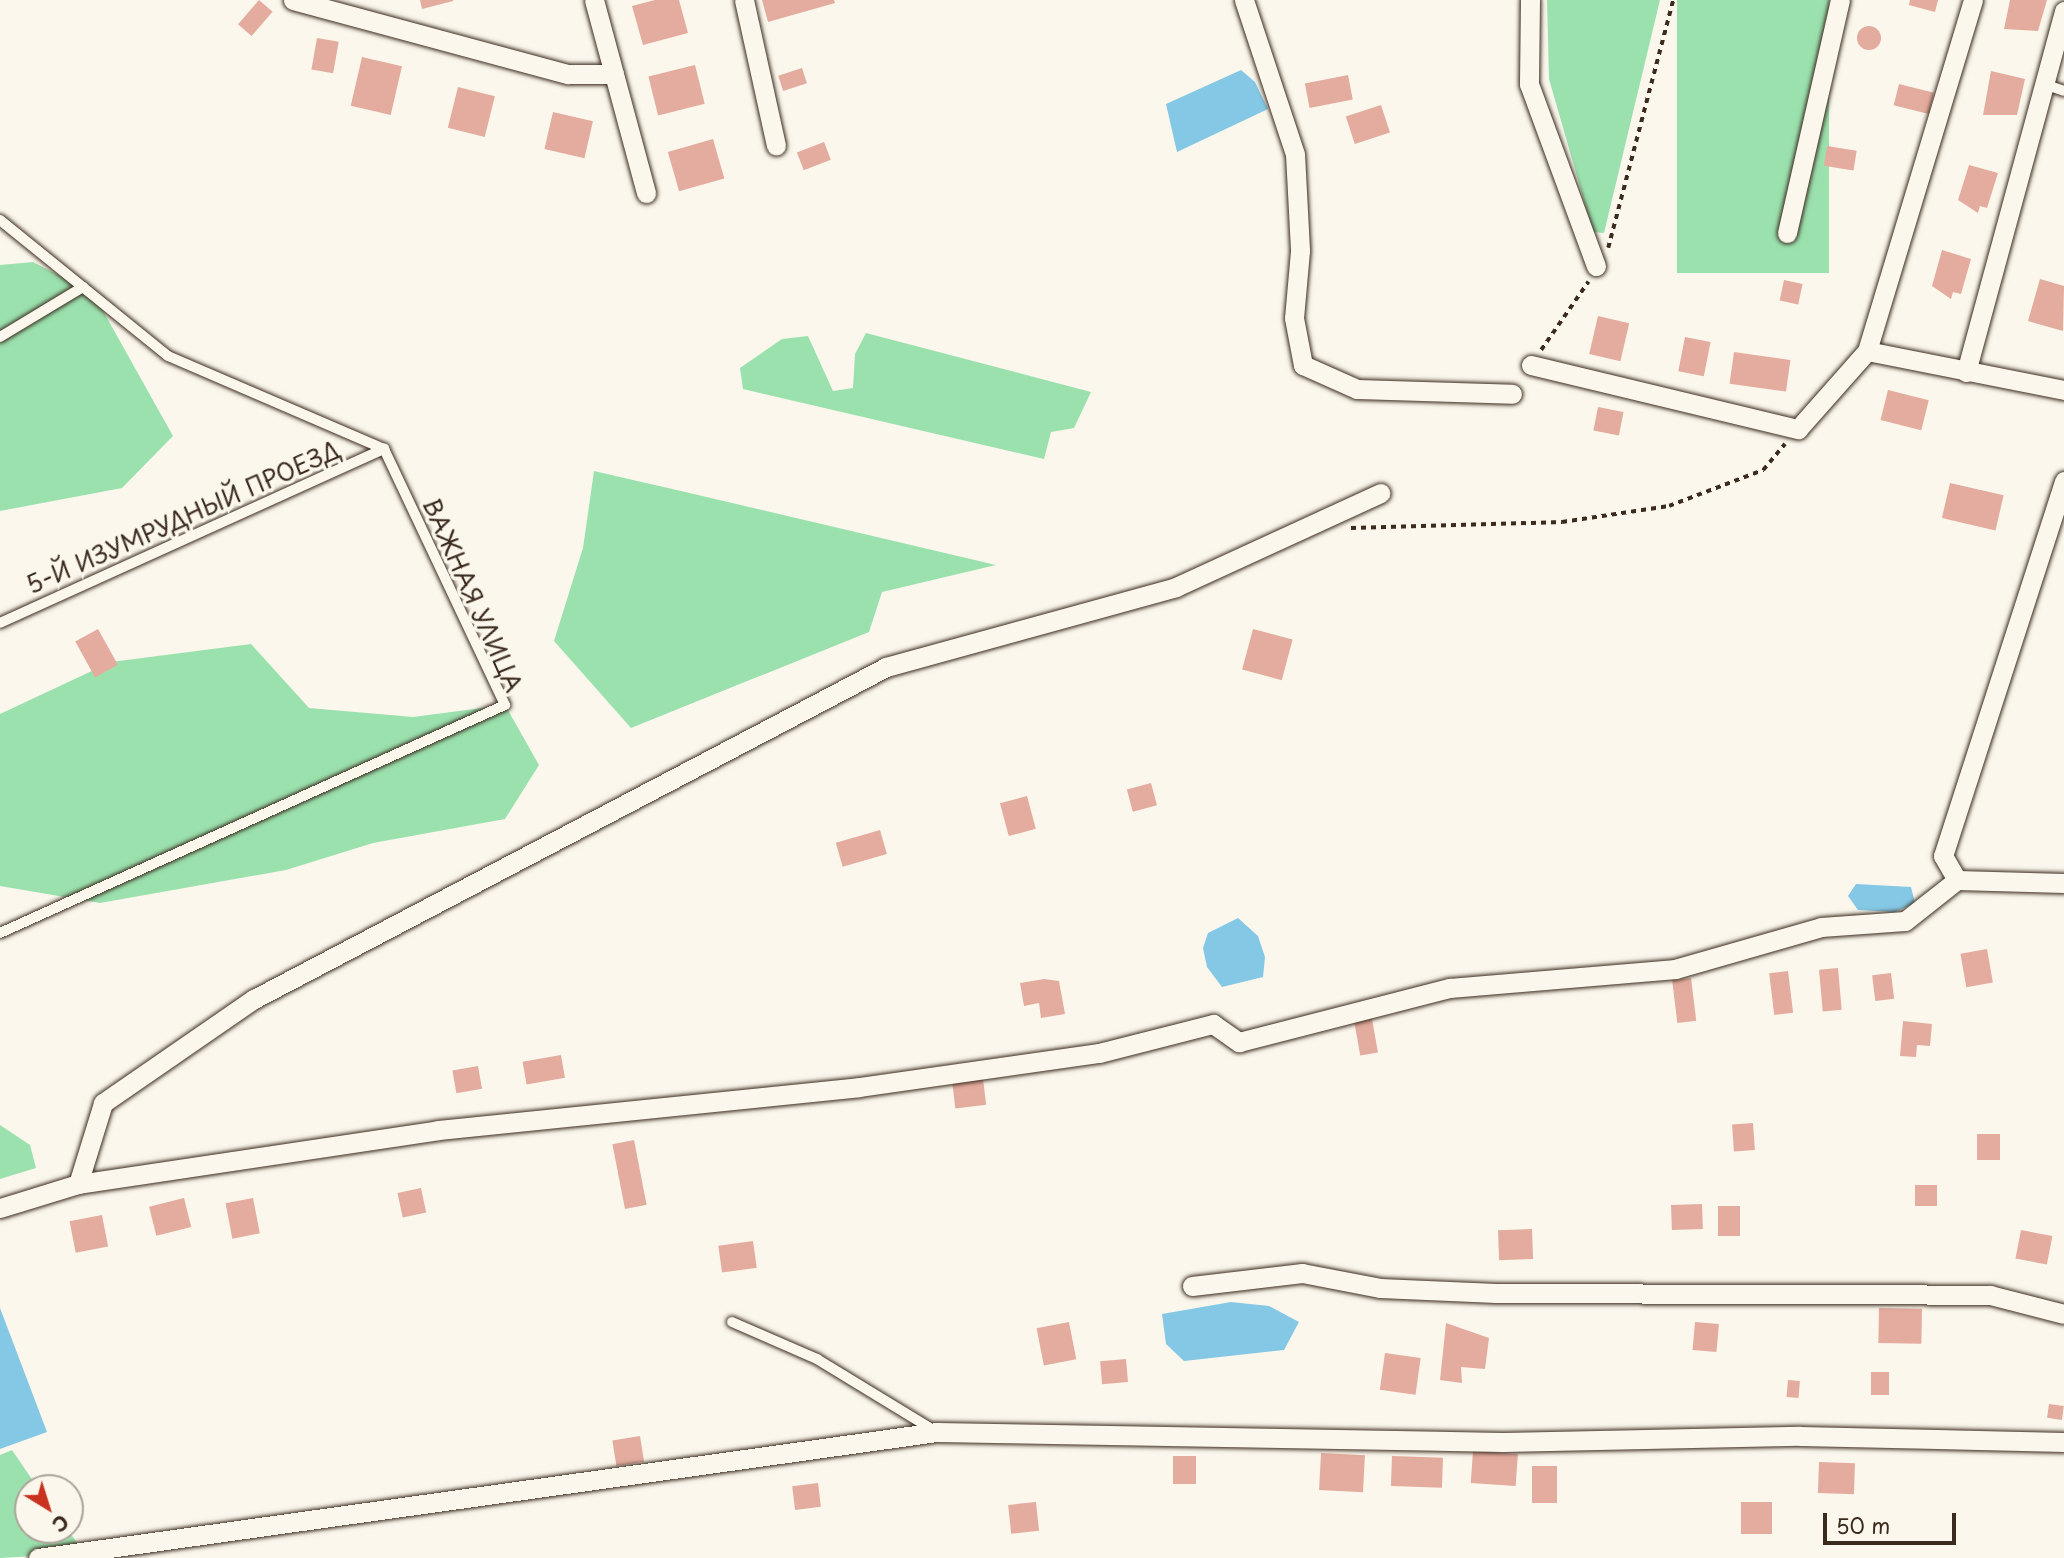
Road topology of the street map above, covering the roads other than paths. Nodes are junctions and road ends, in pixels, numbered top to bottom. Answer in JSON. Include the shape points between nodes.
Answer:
{"nodes":[{"id":1,"x":293,"y":0,"type":"edge"},
{"id":2,"x":594,"y":0,"type":"edge"},
{"id":3,"x":744,"y":0,"type":"edge"},
{"id":4,"x":1244,"y":0,"type":"edge"},
{"id":5,"x":1530,"y":0,"type":"edge"},
{"id":6,"x":1840,"y":0,"type":"edge"},
{"id":7,"x":1973,"y":0,"type":"edge"},
{"id":8,"x":2064,"y":11,"type":"edge"},
{"id":9,"x":614,"y":74,"type":"junction"},
{"id":10,"x":2044,"y":84,"type":"junction"},
{"id":11,"x":2064,"y":91,"type":"edge"},
{"id":12,"x":776,"y":146,"type":"dead end"},
{"id":13,"x":646,"y":193,"type":"dead end"},
{"id":14,"x":0,"y":220,"type":"edge"},
{"id":15,"x":1787,"y":233,"type":"dead end"},
{"id":16,"x":1596,"y":266,"type":"road end"},
{"id":17,"x":83,"y":287,"type":"junction"},
{"id":18,"x":0,"y":337,"type":"edge"},
{"id":19,"x":1867,"y":351,"type":"junction"},
{"id":20,"x":1531,"y":365,"type":"road end"},
{"id":21,"x":1966,"y":372,"type":"junction"},
{"id":22,"x":2064,"y":390,"type":"edge"},
{"id":23,"x":1512,"y":394,"type":"dead end"},
{"id":24,"x":384,"y":449,"type":"junction"},
{"id":25,"x":2064,"y":481,"type":"edge"},
{"id":26,"x":1380,"y":493,"type":"dead end"},
{"id":27,"x":0,"y":623,"type":"edge"},
{"id":28,"x":1957,"y":880,"type":"junction"},
{"id":29,"x":2064,"y":883,"type":"edge"},
{"id":30,"x":0,"y":933,"type":"edge"},
{"id":31,"x":78,"y":1184,"type":"junction"},
{"id":32,"x":0,"y":1208,"type":"edge"},
{"id":33,"x":1192,"y":1286,"type":"dead end"},
{"id":34,"x":2064,"y":1314,"type":"edge"},
{"id":35,"x":732,"y":1322,"type":"dead end"},
{"id":36,"x":937,"y":1432,"type":"junction"},
{"id":37,"x":2064,"y":1442,"type":"edge"},
{"id":38,"x":38,"y":1558,"type":"edge"}],
"edges":[{"from":1,"to":9,"type":"street","via":[[568,74]]},
{"from":2,"to":9,"type":"street"},
{"from":3,"to":12,"type":"street"},
{"from":4,"to":23,"type":"street","via":[[1295,154],[1300,251],[1294,318],[1303,365],[1357,389]]},
{"from":5,"to":16,"type":"street","via":[[1530,84]]},
{"from":6,"to":15,"type":"street"},
{"from":7,"to":19,"type":"street"},
{"from":8,"to":10,"type":"street"},
{"from":9,"to":13,"type":"street"},
{"from":10,"to":11,"type":"lane"},
{"from":10,"to":21,"type":"street"},
{"from":14,"to":17,"type":"lane"},
{"from":17,"to":18,"type":"lane"},
{"from":17,"to":24,"type":"lane","via":[[169,356]]},
{"from":19,"to":20,"type":"street","via":[[1798,429]]},
{"from":19,"to":21,"type":"street"},
{"from":21,"to":22,"type":"street"},
{"from":24,"to":27,"type":"lane","name":"5-Й ИЗУМРУДНЫЙ ПРОЕЗД"},
{"from":24,"to":30,"type":"lane","name":"ВАЖНАЯ УЛИЦА","via":[[505,705]]},
{"from":25,"to":28,"type":"street","via":[[1943,856]]},
{"from":26,"to":31,"type":"street","via":[[1176,587],[886,667],[254,999],[103,1103]]},
{"from":28,"to":29,"type":"street"},
{"from":28,"to":31,"type":"street","via":[[1905,921],[1821,927],[1675,969],[1450,988],[1239,1042],[1213,1024],[1099,1052],[859,1087],[438,1130],[299,1156]]},
{"from":31,"to":32,"type":"street"},
{"from":33,"to":34,"type":"street","via":[[1302,1273],[1380,1288],[1510,1293],[1990,1295]]},
{"from":35,"to":36,"type":"lane","via":[[817,1359]]},
{"from":36,"to":37,"type":"street","via":[[1503,1442],[1800,1436]]},
{"from":36,"to":38,"type":"street"}]}
